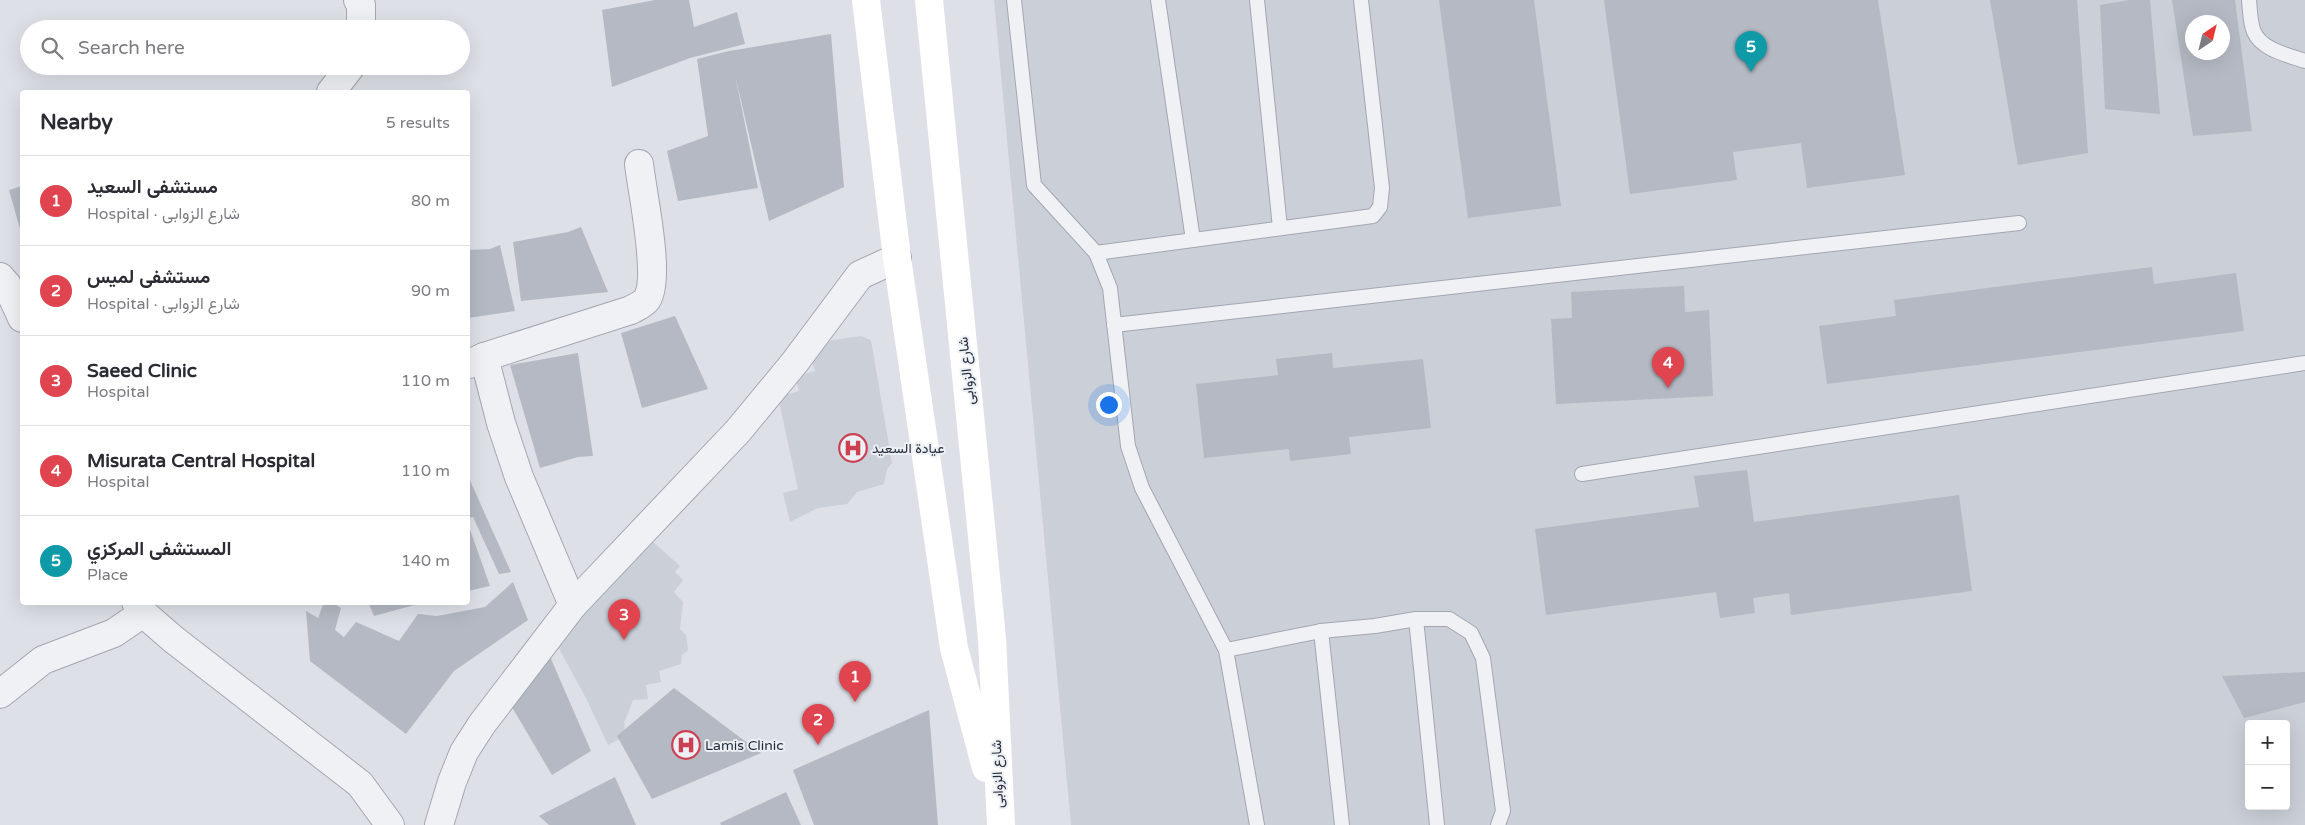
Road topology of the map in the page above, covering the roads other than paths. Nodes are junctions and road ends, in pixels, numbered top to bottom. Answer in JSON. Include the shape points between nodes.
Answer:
{"nodes":[{"id":1,"x":358,"y":0,"type":"edge"},
{"id":2,"x":866,"y":0,"type":"edge"},
{"id":3,"x":929,"y":0,"type":"edge"},
{"id":4,"x":1014,"y":0,"type":"edge"},
{"id":5,"x":1158,"y":0,"type":"edge"},
{"id":6,"x":1257,"y":0,"type":"edge"},
{"id":7,"x":1360,"y":0,"type":"edge"},
{"id":8,"x":2249,"y":0,"type":"edge"},
{"id":9,"x":362,"y":20,"type":"edge"},
{"id":10,"x":2305,"y":61,"type":"edge"},
{"id":11,"x":344,"y":75,"type":"edge"},
{"id":12,"x":333,"y":90,"type":"edge"},
{"id":13,"x":638,"y":164,"type":"dead end"},
{"id":14,"x":2019,"y":223,"type":"dead end"},
{"id":15,"x":1280,"y":228,"type":"junction"},
{"id":16,"x":1193,"y":240,"type":"junction"},
{"id":17,"x":1096,"y":253,"type":"junction"},
{"id":18,"x":897,"y":258,"type":"junction"},
{"id":19,"x":0,"y":277,"type":"edge"},
{"id":20,"x":20,"y":313,"type":"edge"},
{"id":21,"x":1114,"y":325,"type":"junction"},
{"id":22,"x":476,"y":361,"type":"edge"},
{"id":23,"x":2305,"y":363,"type":"edge"},
{"id":24,"x":1582,"y":474,"type":"dead end"},
{"id":25,"x":573,"y":605,"type":"junction"},
{"id":26,"x":140,"y":608,"type":"edge"},
{"id":27,"x":1416,"y":619,"type":"junction"},
{"id":28,"x":1321,"y":631,"type":"junction"},
{"id":29,"x":1226,"y":650,"type":"junction"},
{"id":30,"x":0,"y":694,"type":"edge"},
{"id":31,"x":1000,"y":820,"type":"edge"},
{"id":32,"x":390,"y":825,"type":"edge"},
{"id":33,"x":439,"y":825,"type":"edge"},
{"id":34,"x":1257,"y":825,"type":"edge"},
{"id":35,"x":1342,"y":825,"type":"edge"},
{"id":36,"x":1437,"y":825,"type":"edge"},
{"id":37,"x":1498,"y":825,"type":"edge"}],
"edges":[{"from":1,"to":9,"type":"street"},
{"from":2,"to":18,"type":"street","name":"شارع الزوابى"},
{"from":3,"to":31,"type":"street","name":"شارع الزوابى","via":[[992,638]]},
{"from":4,"to":17,"type":"lane","via":[[1034,185]]},
{"from":5,"to":16,"type":"lane"},
{"from":6,"to":15,"type":"lane"},
{"from":7,"to":15,"type":"lane","via":[[1382,188],[1380,207],[1373,216]]},
{"from":8,"to":10,"type":"lane","via":[[2253,30],[2258,40]]},
{"from":11,"to":12,"type":"street"},
{"from":13,"to":22,"type":"street","via":[[652,267],[646,301],[631,310]]},
{"from":14,"to":21,"type":"lane"},
{"from":15,"to":16,"type":"lane"},
{"from":16,"to":17,"type":"lane"},
{"from":17,"to":21,"type":"lane","via":[[1110,288]]},
{"from":18,"to":25,"type":"street","via":[[860,275],[738,431]]},
{"from":18,"to":31,"type":"street","name":"شارع الزوابى","via":[[954,648]]},
{"from":19,"to":20,"type":"street","via":[[7,284]]},
{"from":21,"to":29,"type":"lane","via":[[1128,446],[1142,488]]},
{"from":22,"to":25,"type":"street","via":[[519,477]]},
{"from":23,"to":24,"type":"lane"},
{"from":25,"to":33,"type":"street","via":[[464,752]]},
{"from":26,"to":30,"type":"street","via":[[114,633],[43,660]]},
{"from":26,"to":32,"type":"street","via":[[173,639],[360,784]]},
{"from":27,"to":28,"type":"lane"},
{"from":27,"to":36,"type":"lane"},
{"from":27,"to":37,"type":"lane","via":[[1449,619],[1471,633],[1483,658],[1503,811]]},
{"from":28,"to":29,"type":"lane"},
{"from":28,"to":35,"type":"lane"},
{"from":29,"to":34,"type":"lane"}]}
